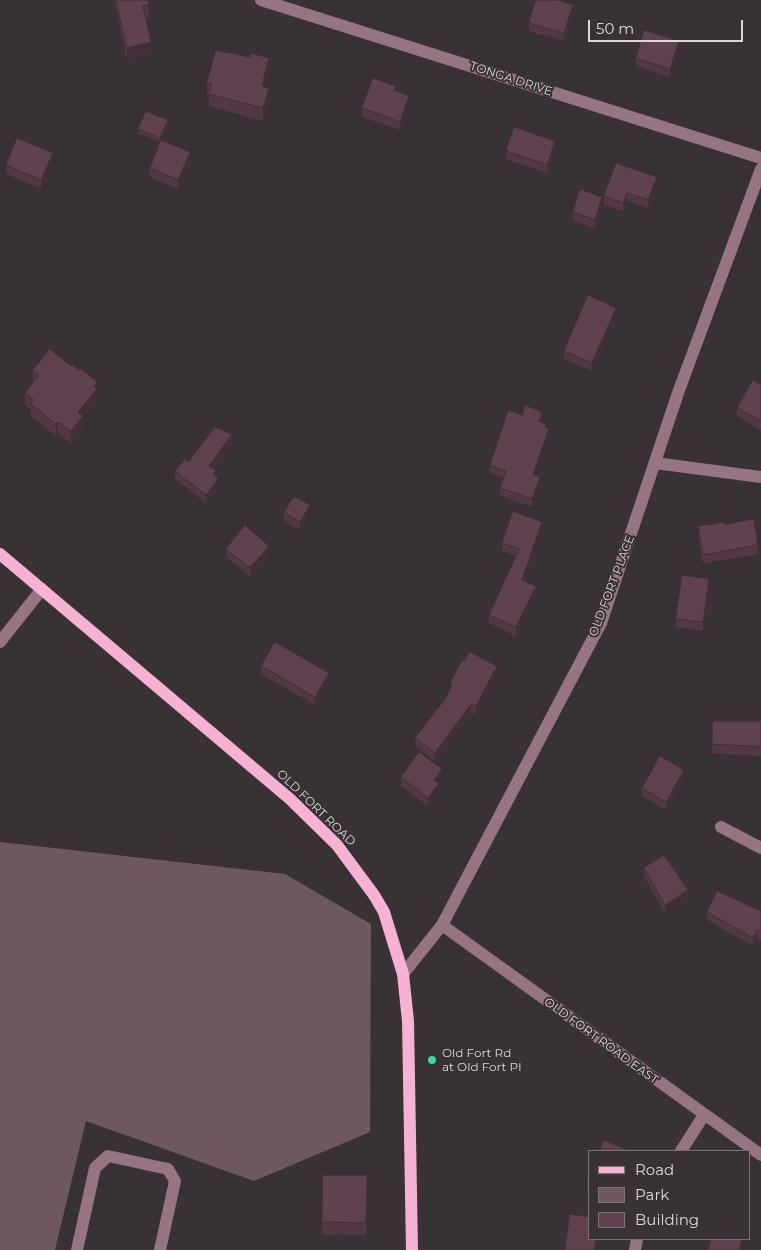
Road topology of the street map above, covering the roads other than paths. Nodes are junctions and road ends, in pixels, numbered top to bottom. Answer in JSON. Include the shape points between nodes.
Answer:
{"nodes":[{"id":1,"x":261,"y":0,"type":"edge"},
{"id":2,"x":761,"y":158,"type":"edge"},
{"id":3,"x":761,"y":169,"type":"edge"},
{"id":4,"x":656,"y":463,"type":"junction"},
{"id":5,"x":761,"y":477,"type":"edge"},
{"id":6,"x":0,"y":554,"type":"edge"},
{"id":7,"x":42,"y":589,"type":"junction"},
{"id":8,"x":0,"y":642,"type":"edge"},
{"id":9,"x":721,"y":827,"type":"dead end"},
{"id":10,"x":761,"y":848,"type":"edge"},
{"id":11,"x":442,"y":925,"type":"junction"},
{"id":12,"x":403,"y":974,"type":"junction"},
{"id":13,"x":704,"y":1115,"type":"junction"},
{"id":14,"x":682,"y":1150,"type":"edge"},
{"id":15,"x":761,"y":1155,"type":"edge"},
{"id":16,"x":77,"y":1250,"type":"edge"},
{"id":17,"x":160,"y":1250,"type":"edge"},
{"id":18,"x":412,"y":1250,"type":"edge"}],
"edges":[{"from":1,"to":2,"type":"street","name":"TONGA DRIVE"},
{"from":3,"to":4,"type":"street","name":"OLD FORT PLACE","via":[[678,393]]},
{"from":4,"to":5,"type":"street"},
{"from":4,"to":11,"type":"street","name":"OLD FORT PLACE","via":[[601,623]]},
{"from":6,"to":7,"type":"main road","name":"OLD FORT ROAD"},
{"from":7,"to":8,"type":"street"},
{"from":7,"to":12,"type":"main road","name":"OLD FORT ROAD","via":[[290,799],[337,845],[362,876],[384,912]]},
{"from":9,"to":10,"type":"street"},
{"from":11,"to":12,"type":"street","name":"OLD FORT PLACE"},
{"from":11,"to":13,"type":"street","name":"OLD FORT ROAD EAST"},
{"from":12,"to":18,"type":"main road","name":"OLD FORT ROAD","via":[[408,1021]]},
{"from":13,"to":14,"type":"street"},
{"from":13,"to":15,"type":"street","name":"OLD FORT ROAD EAST"},
{"from":16,"to":17,"type":"street","via":[[94,1168],[108,1156],[168,1169],[175,1181]]}]}
